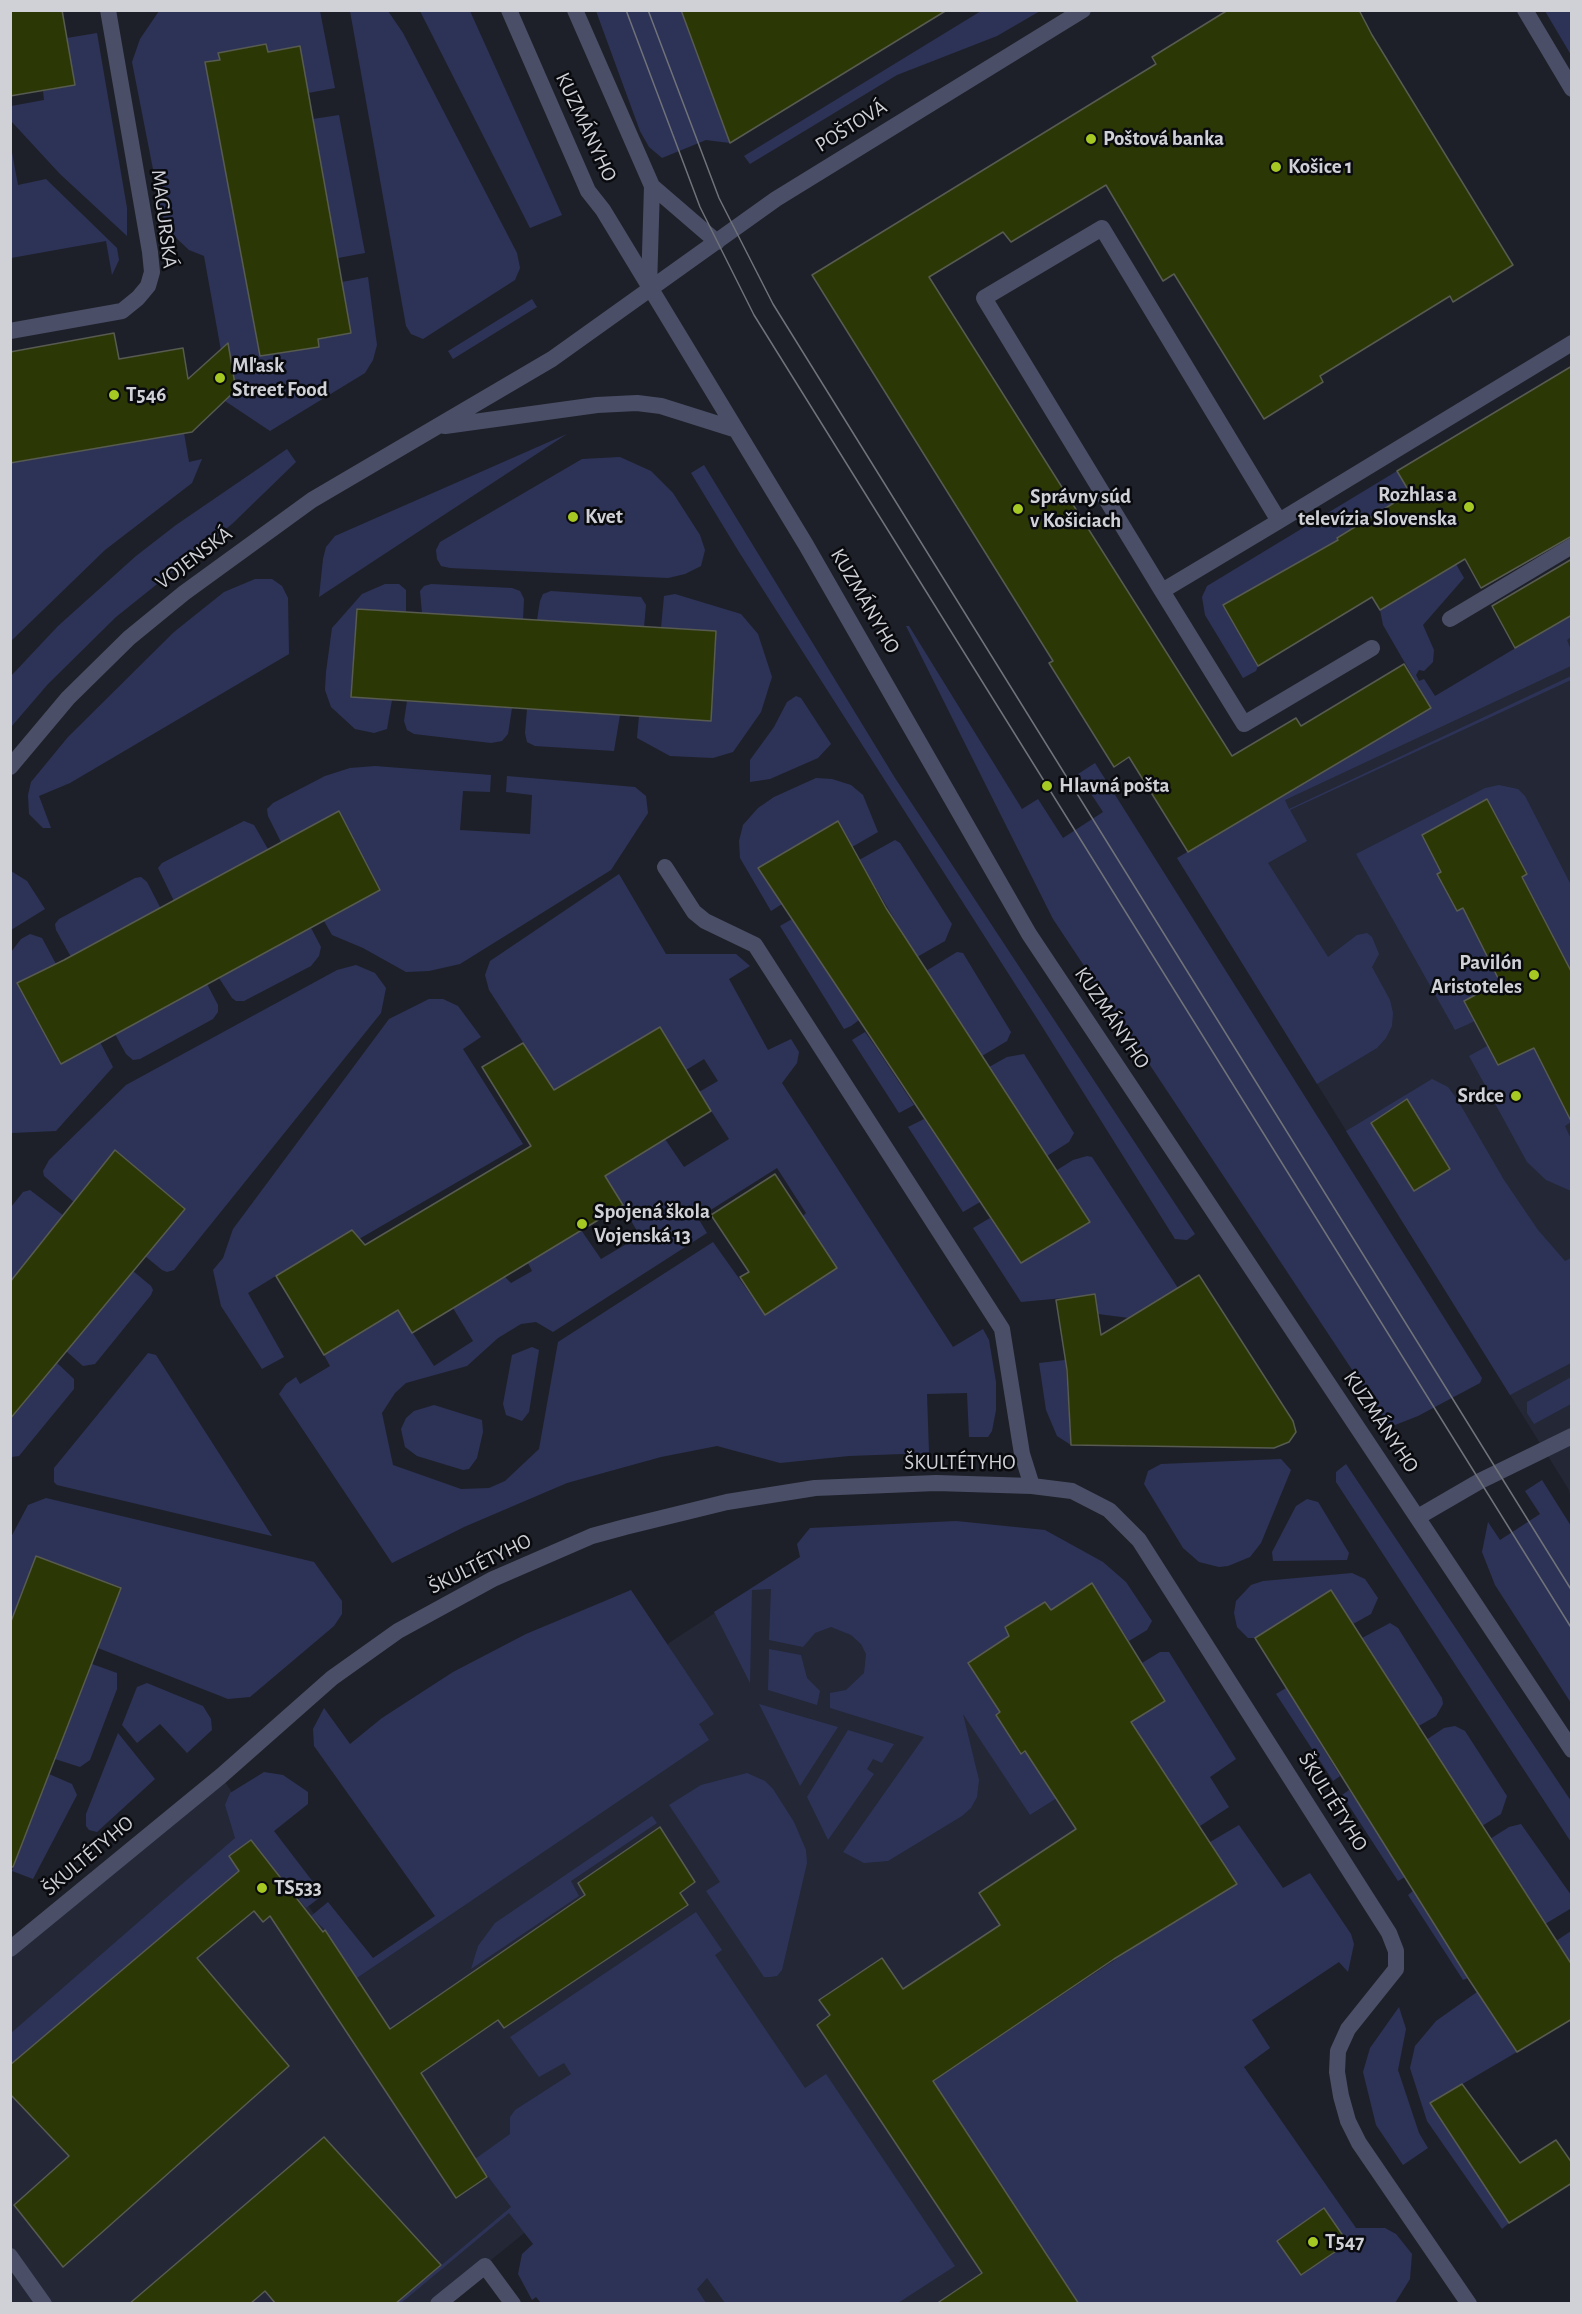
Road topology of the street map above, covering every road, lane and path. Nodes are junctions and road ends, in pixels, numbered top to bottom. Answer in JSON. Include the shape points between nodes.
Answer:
{"nodes":[{"id":1,"x":108,"y":10,"type":"edge"},
{"id":2,"x":508,"y":10,"type":"edge"},
{"id":3,"x":575,"y":10,"type":"edge"},
{"id":4,"x":1083,"y":10,"type":"edge"},
{"id":5,"x":1525,"y":10,"type":"edge"},
{"id":6,"x":1572,"y":89,"type":"edge"},
{"id":7,"x":652,"y":186,"type":"junction"},
{"id":8,"x":717,"y":242,"type":"junction"},
{"id":9,"x":649,"y":289,"type":"junction"},
{"id":10,"x":10,"y":331,"type":"edge"},
{"id":11,"x":1572,"y":343,"type":"edge"},
{"id":12,"x":438,"y":427,"type":"junction"},
{"id":13,"x":734,"y":429,"type":"junction"},
{"id":14,"x":1279,"y":521,"type":"junction"},
{"id":15,"x":1572,"y":546,"type":"edge"},
{"id":16,"x":1162,"y":591,"type":"junction"},
{"id":17,"x":1450,"y":619,"type":"dead end"},
{"id":18,"x":1372,"y":648,"type":"dead end"},
{"id":19,"x":10,"y":766,"type":"edge"},
{"id":20,"x":665,"y":867,"type":"dead end"},
{"id":21,"x":1572,"y":1437,"type":"edge"},
{"id":22,"x":1032,"y":1486,"type":"junction"},
{"id":23,"x":1418,"y":1517,"type":"junction"},
{"id":24,"x":1572,"y":1750,"type":"edge"},
{"id":25,"x":10,"y":1949,"type":"edge"},
{"id":26,"x":10,"y":2256,"type":"edge"},
{"id":27,"x":44,"y":2304,"type":"edge"},
{"id":28,"x":438,"y":2304,"type":"edge"},
{"id":29,"x":513,"y":2304,"type":"edge"},
{"id":30,"x":1469,"y":2304,"type":"edge"}],
"edges":[{"from":1,"to":10,"type":"street","name":"MAGURSKÁ","via":[[150,252],[152,272],[148,286],[122,311]]},
{"from":2,"to":9,"type":"street","name":"KUZMÁNYHO","via":[[588,191]]},
{"from":3,"to":7,"type":"street","name":"KUZMÁNYHO"},
{"from":4,"to":8,"type":"street","name":"POŠTOVÁ","via":[[776,199]]},
{"from":5,"to":6,"type":"street"},
{"from":7,"to":8,"type":"street","name":"KUZMÁNYHO"},
{"from":7,"to":9,"type":"street","name":"KUZMÁNYHO"},
{"from":8,"to":9,"type":"street","name":"POŠTOVÁ"},
{"from":9,"to":12,"type":"street","name":"VOJENSKÁ","via":[[552,359]]},
{"from":9,"to":13,"type":"street","name":"KUZMÁNYHO"},
{"from":11,"to":14,"type":"street"},
{"from":12,"to":13,"type":"street","name":"VOJENSKÁ","via":[[637,403],[661,406]]},
{"from":12,"to":19,"type":"street","name":"VOJENSKÁ","via":[[312,500],[184,593],[129,638],[68,698]]},
{"from":13,"to":23,"type":"street","name":"KUZMÁNYHO","via":[[806,545],[1029,934]]},
{"from":14,"to":16,"type":"street"},
{"from":14,"to":16,"type":"street","via":[[1102,228],[984,298]]},
{"from":15,"to":17,"type":"street"},
{"from":16,"to":18,"type":"street","via":[[1244,724]]},
{"from":20,"to":22,"type":"street","via":[[694,912],[755,945],[1002,1329],[1022,1454]]},
{"from":21,"to":23,"type":"street","via":[[1480,1481]]},
{"from":22,"to":25,"type":"street","name":"ŠKULTÉTYHO","via":[[936,1483],[814,1488],[727,1502],[592,1536],[493,1579],[398,1631],[332,1678],[221,1776]]},
{"from":22,"to":30,"type":"street","name":"ŠKULTÉTYHO","via":[[1072,1491],[1092,1500],[1109,1510],[1139,1540],[1385,1926],[1396,1951],[1396,1969],[1348,2029],[1338,2051],[1336,2072],[1341,2096],[1359,2143]]},
{"from":23,"to":24,"type":"street","name":"KUZMÁNYHO"},
{"from":26,"to":27,"type":"street"},
{"from":28,"to":29,"type":"street","via":[[485,2266]]}]}
